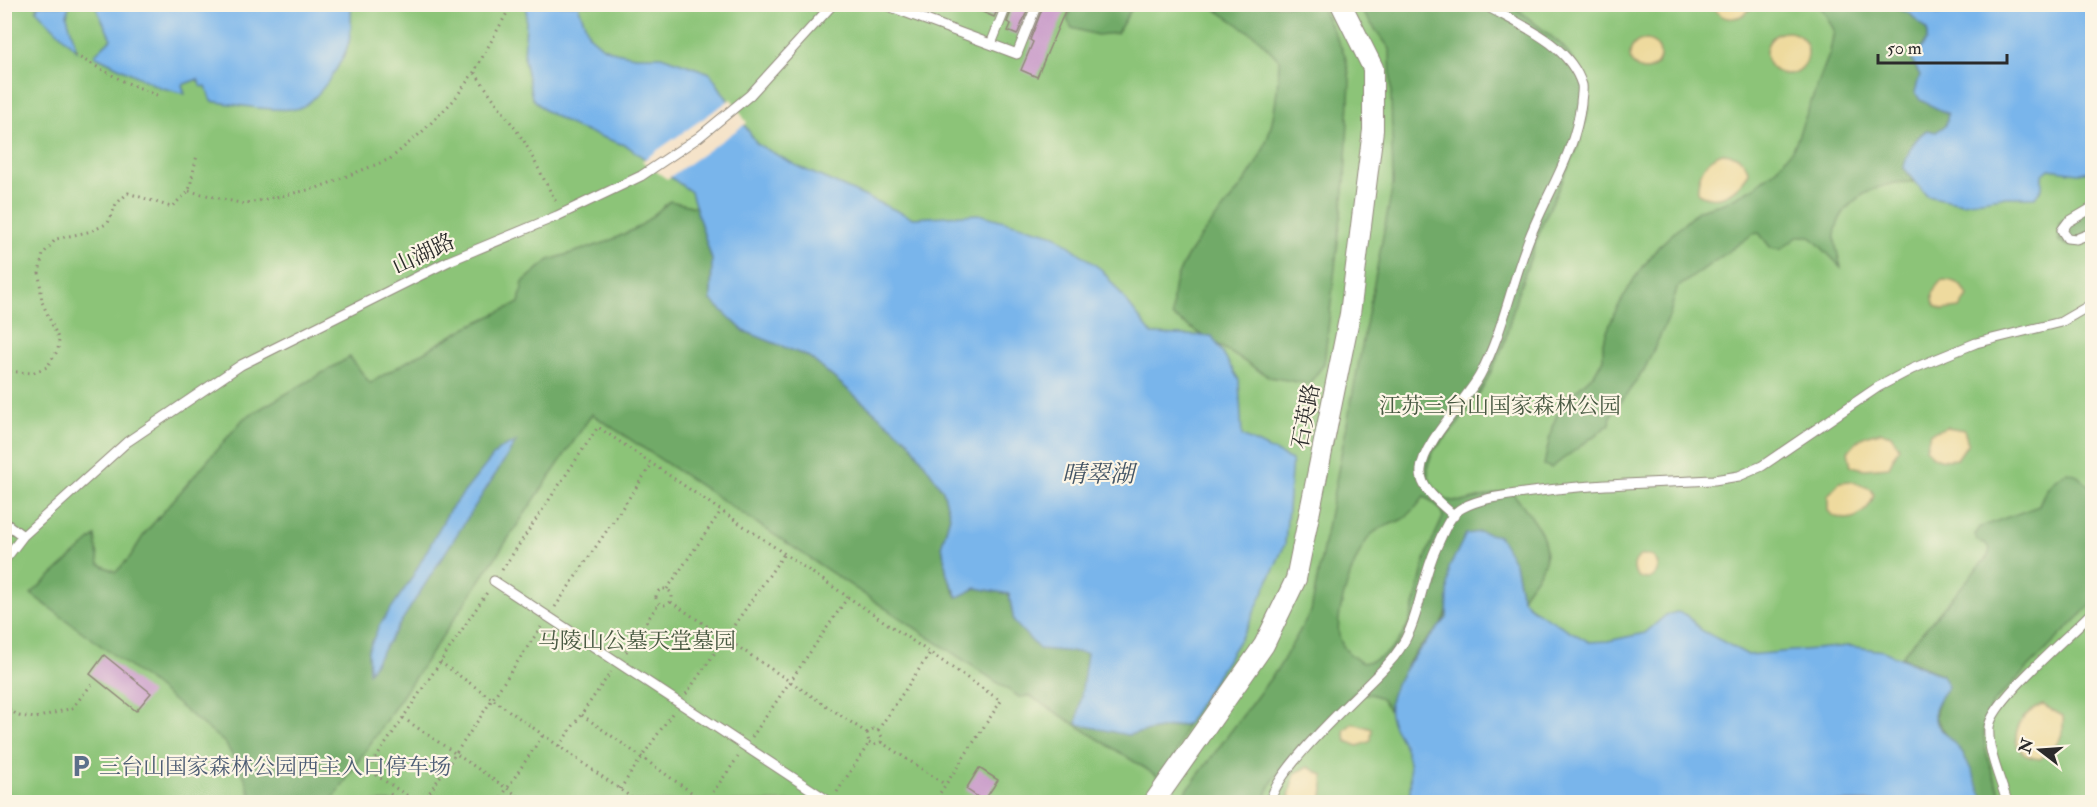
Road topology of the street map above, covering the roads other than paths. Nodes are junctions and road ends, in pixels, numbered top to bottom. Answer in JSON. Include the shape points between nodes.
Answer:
{"nodes":[{"id":1,"x":833,"y":4,"type":"edge"},
{"id":2,"x":883,"y":4,"type":"edge"},
{"id":3,"x":1007,"y":4,"type":"edge"},
{"id":4,"x":1037,"y":4,"type":"edge"},
{"id":5,"x":1341,"y":4,"type":"edge"},
{"id":6,"x":1482,"y":4,"type":"edge"},
{"id":7,"x":991,"y":44,"type":"junction"},
{"id":8,"x":2092,"y":208,"type":"edge"},
{"id":9,"x":2092,"y":233,"type":"edge"},
{"id":10,"x":2092,"y":304,"type":"edge"},
{"id":11,"x":1454,"y":516,"type":"junction"},
{"id":12,"x":4,"y":522,"type":"edge"},
{"id":13,"x":23,"y":536,"type":"junction"},
{"id":14,"x":4,"y":561,"type":"edge"},
{"id":15,"x":494,"y":581,"type":"road end"},
{"id":16,"x":2092,"y":612,"type":"edge"},
{"id":17,"x":830,"y":802,"type":"edge"},
{"id":18,"x":1154,"y":802,"type":"edge"},
{"id":19,"x":1270,"y":802,"type":"edge"},
{"id":20,"x":2007,"y":802,"type":"edge"}],
"edges":[{"from":1,"to":13,"type":"lane","name":"山湖路","via":[[750,95],[699,137],[641,176],[449,261],[241,365],[127,442]]},
{"from":2,"to":7,"type":"lane"},
{"from":3,"to":7,"type":"lane"},
{"from":4,"to":7,"type":"lane","via":[[1017,54]]},
{"from":5,"to":18,"type":"street","name":"石英路","via":[[1373,69],[1373,130],[1350,314],[1296,579],[1264,645]]},
{"from":6,"to":11,"type":"lane","via":[[1547,41],[1572,63],[1582,87],[1569,154],[1526,245],[1500,336],[1468,397],[1423,459],[1420,472],[1426,489]]},
{"from":8,"to":9,"type":"lane","via":[[2062,230],[2067,238],[2076,239]]},
{"from":10,"to":11,"type":"lane","via":[[2061,322],[1976,343],[1912,369],[1878,387],[1762,466],[1739,476],[1551,489],[1489,498],[1460,509]]},
{"from":11,"to":19,"type":"lane","via":[[1435,551],[1420,605],[1401,650],[1304,750],[1280,779]]},
{"from":12,"to":13,"type":"lane"},
{"from":13,"to":14,"type":"lane","name":"山湖路"},
{"from":15,"to":17,"type":"lane"},
{"from":16,"to":20,"type":"lane","via":[[2001,704],[1989,724],[1989,740]]}]}
